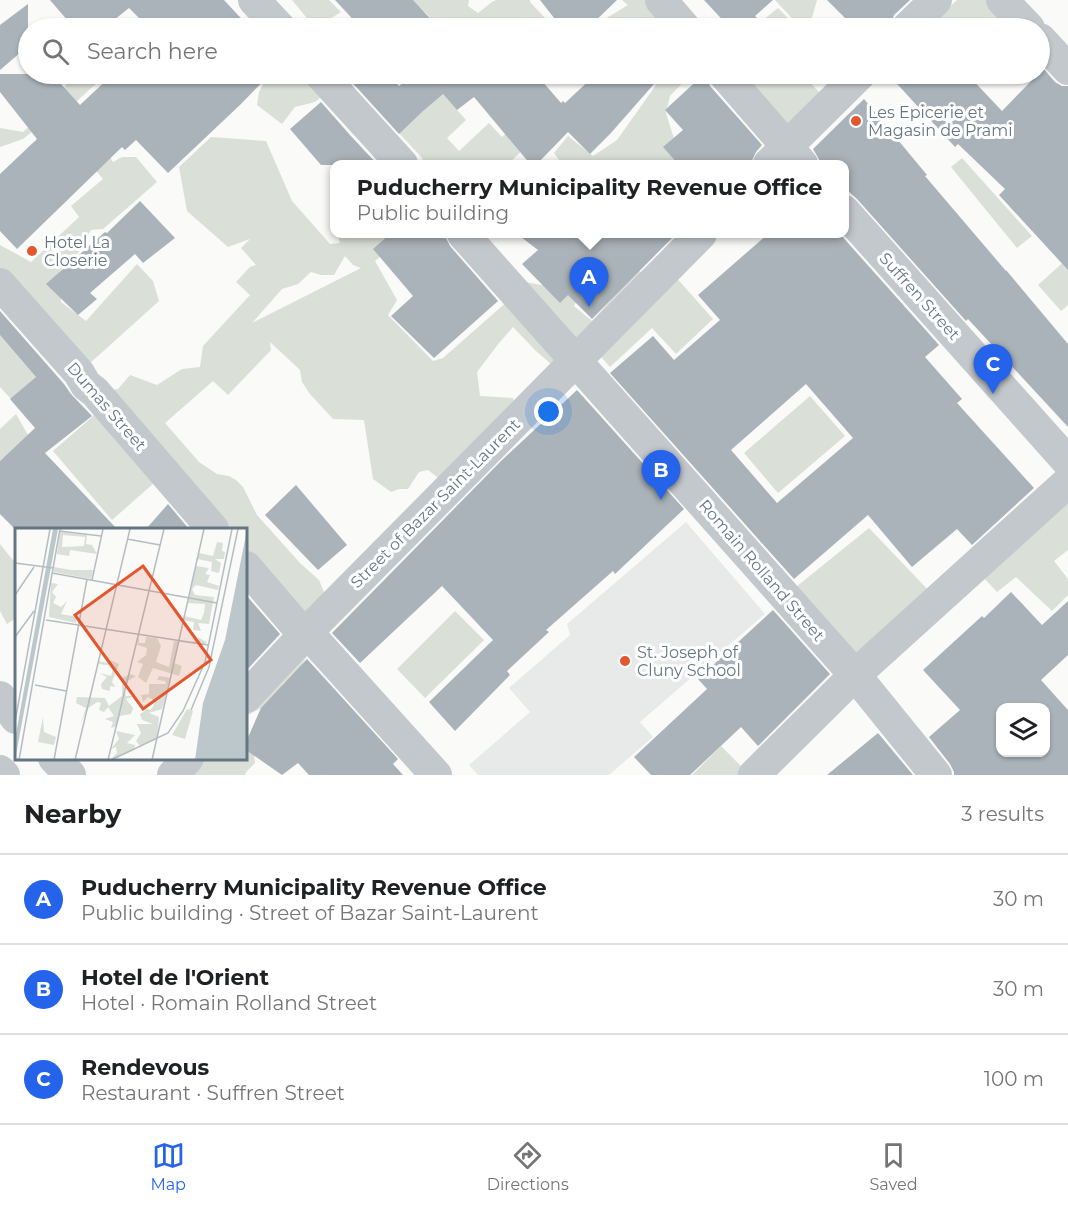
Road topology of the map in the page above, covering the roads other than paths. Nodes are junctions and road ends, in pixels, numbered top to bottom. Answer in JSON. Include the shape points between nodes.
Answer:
{"nodes":[{"id":1,"x":254,"y":0,"type":"edge"},
{"id":2,"x":661,"y":0,"type":"edge"},
{"id":3,"x":936,"y":0,"type":"edge"},
{"id":4,"x":1002,"y":0,"type":"edge"},
{"id":5,"x":270,"y":18,"type":"edge"},
{"id":6,"x":677,"y":18,"type":"edge"},
{"id":7,"x":917,"y":18,"type":"edge"},
{"id":8,"x":1019,"y":18,"type":"edge"},
{"id":9,"x":1050,"y":50,"type":"edge"},
{"id":10,"x":1068,"y":69,"type":"edge"},
{"id":11,"x":329,"y":84,"type":"edge"},
{"id":12,"x":731,"y":84,"type":"edge"},
{"id":13,"x":851,"y":84,"type":"edge"},
{"id":14,"x":786,"y":159,"type":"edge"},
{"id":15,"x":397,"y":160,"type":"edge"},
{"id":16,"x":849,"y":217,"type":"edge"},
{"id":17,"x":467,"y":238,"type":"edge"},
{"id":18,"x":697,"y":238,"type":"edge"},
{"id":19,"x":0,"y":284,"type":"edge"},
{"id":20,"x":576,"y":360,"type":"junction"},
{"id":21,"x":1068,"y":462,"type":"edge"},
{"id":22,"x":1068,"y":482,"type":"edge"},
{"id":23,"x":212,"y":528,"type":"edge"},
{"id":24,"x":248,"y":569,"type":"edge"},
{"id":25,"x":307,"y":632,"type":"junction"},
{"id":26,"x":855,"y":675,"type":"junction"},
{"id":27,"x":248,"y":695,"type":"edge"},
{"id":28,"x":0,"y":697,"type":"edge"},
{"id":29,"x":15,"y":717,"type":"edge"},
{"id":30,"x":55,"y":760,"type":"edge"},
{"id":31,"x":187,"y":760,"type":"edge"},
{"id":32,"x":0,"y":771,"type":"edge"},
{"id":33,"x":4,"y":775,"type":"edge"},
{"id":34,"x":70,"y":775,"type":"edge"},
{"id":35,"x":173,"y":775,"type":"edge"},
{"id":36,"x":436,"y":775,"type":"edge"},
{"id":37,"x":754,"y":775,"type":"edge"},
{"id":38,"x":936,"y":775,"type":"edge"}],
"edges":[{"from":1,"to":5,"type":"street"},
{"from":2,"to":6,"type":"street"},
{"from":3,"to":7,"type":"street"},
{"from":4,"to":8,"type":"street"},
{"from":9,"to":10,"type":"street"},
{"from":11,"to":15,"type":"street"},
{"from":12,"to":14,"type":"street"},
{"from":13,"to":14,"type":"street"},
{"from":16,"to":21,"type":"street","name":"Suffren Street"},
{"from":17,"to":20,"type":"street","name":"Romain Rolland Street"},
{"from":18,"to":20,"type":"street","name":"Street of Bazar Saint-Laurent"},
{"from":19,"to":23,"type":"street","name":"Dumas Street"},
{"from":20,"to":25,"type":"street","name":"Street of Bazar Saint-Laurent"},
{"from":20,"to":26,"type":"street","name":"Romain Rolland Street"},
{"from":22,"to":26,"type":"street"},
{"from":24,"to":25,"type":"street","via":[[300,630]]},
{"from":25,"to":27,"type":"street","name":"Street of Bazar Saint-Laurent"},
{"from":25,"to":36,"type":"street"},
{"from":26,"to":37,"type":"street"},
{"from":26,"to":38,"type":"street","name":"Romain Rolland Street"},
{"from":28,"to":29,"type":"street"},
{"from":30,"to":34,"type":"street"},
{"from":31,"to":35,"type":"street"},
{"from":32,"to":33,"type":"street"}]}
